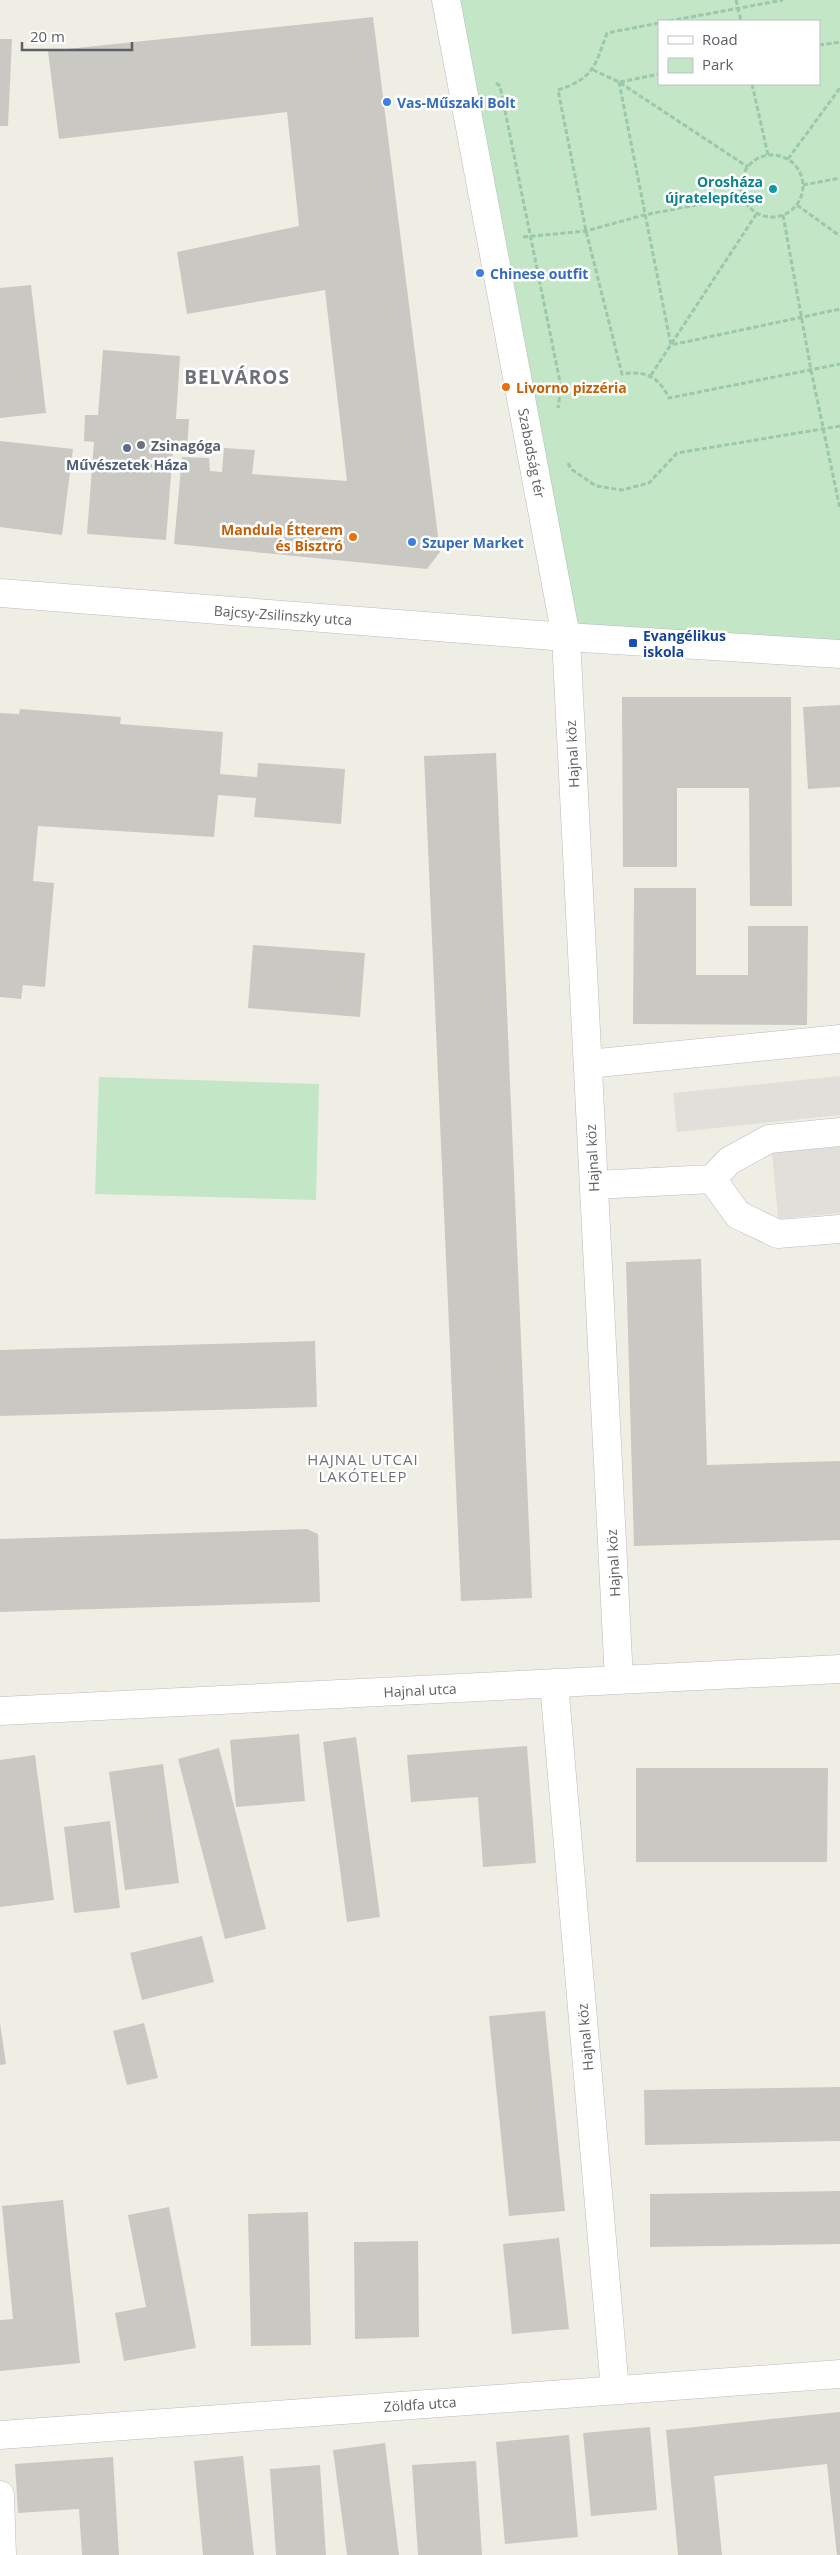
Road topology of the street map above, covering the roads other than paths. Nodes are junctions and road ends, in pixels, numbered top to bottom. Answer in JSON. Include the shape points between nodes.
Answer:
{"nodes":[{"id":1,"x":446,"y":0,"type":"edge"},
{"id":2,"x":0,"y":593,"type":"edge"},
{"id":3,"x":566,"y":637,"type":"junction"},
{"id":4,"x":840,"y":654,"type":"edge"},
{"id":5,"x":840,"y":1039,"type":"edge"},
{"id":6,"x":588,"y":1064,"type":"junction"},
{"id":7,"x":840,"y":1132,"type":"edge"},
{"id":8,"x":712,"y":1179,"type":"junction"},
{"id":9,"x":594,"y":1185,"type":"junction"},
{"id":10,"x":840,"y":1229,"type":"edge"},
{"id":11,"x":840,"y":1669,"type":"edge"},
{"id":12,"x":619,"y":1680,"type":"junction"},
{"id":13,"x":554,"y":1683,"type":"junction"},
{"id":14,"x":0,"y":1711,"type":"edge"},
{"id":15,"x":840,"y":2374,"type":"edge"},
{"id":16,"x":615,"y":2390,"type":"junction"},
{"id":17,"x":0,"y":2435,"type":"edge"},
{"id":18,"x":0,"y":2495,"type":"edge"},
{"id":19,"x":2,"y":2555,"type":"edge"}],
"edges":[{"from":1,"to":3,"type":"street","name":"Szabadság tér"},
{"from":2,"to":3,"type":"street","name":"Bajcsy-Zsilinszky utca"},
{"from":3,"to":4,"type":"street"},
{"from":3,"to":6,"type":"street","name":"Hajnal köz"},
{"from":5,"to":6,"type":"street"},
{"from":6,"to":9,"type":"street","name":"Hajnal köz"},
{"from":7,"to":8,"type":"street","via":[[769,1139],[729,1161]]},
{"from":8,"to":9,"type":"street"},
{"from":8,"to":10,"type":"street","via":[[738,1215],[778,1234]]},
{"from":9,"to":12,"type":"street","name":"Hajnal köz"},
{"from":11,"to":12,"type":"street","name":"Hajnal utca"},
{"from":12,"to":13,"type":"street","name":"Hajnal utca"},
{"from":13,"to":14,"type":"street","name":"Hajnal utca"},
{"from":13,"to":16,"type":"street","name":"Hajnal köz"},
{"from":15,"to":16,"type":"street","name":"Zöldfa utca"},
{"from":16,"to":17,"type":"street","name":"Zöldfa utca"},
{"from":18,"to":19,"type":"street"}]}
